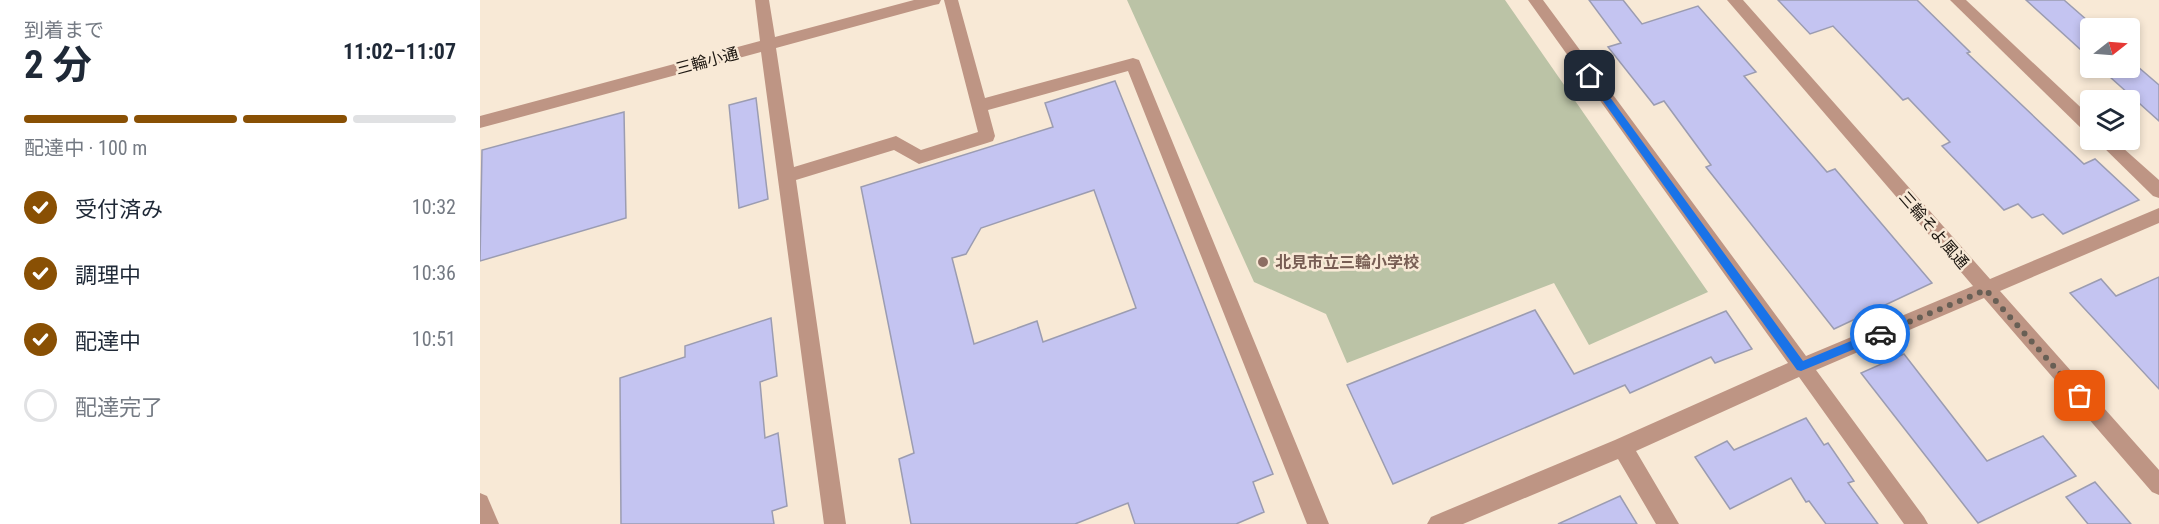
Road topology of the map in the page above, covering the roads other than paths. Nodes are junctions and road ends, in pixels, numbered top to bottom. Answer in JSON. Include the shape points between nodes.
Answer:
{"nodes":[{"id":1,"x":762,"y":0,"type":"edge"},
{"id":2,"x":934,"y":0,"type":"edge"},
{"id":3,"x":951,"y":0,"type":"edge"},
{"id":4,"x":1535,"y":0,"type":"edge"},
{"id":5,"x":1734,"y":0,"type":"edge"},
{"id":6,"x":1957,"y":0,"type":"edge"},
{"id":7,"x":768,"y":45,"type":"junction"},
{"id":8,"x":979,"y":106,"type":"junction"},
{"id":9,"x":2080,"y":117,"type":"edge"},
{"id":10,"x":480,"y":122,"type":"edge"},
{"id":11,"x":2115,"y":150,"type":"edge"},
{"id":12,"x":786,"y":176,"type":"junction"},
{"id":13,"x":2159,"y":191,"type":"edge"},
{"id":14,"x":2159,"y":215,"type":"edge"},
{"id":15,"x":1986,"y":290,"type":"junction"},
{"id":16,"x":1801,"y":367,"type":"junction"},
{"id":17,"x":1622,"y":447,"type":"junction"},
{"id":18,"x":2159,"y":484,"type":"edge"},
{"id":19,"x":480,"y":503,"type":"edge"},
{"id":20,"x":488,"y":524,"type":"edge"},
{"id":21,"x":835,"y":524,"type":"edge"},
{"id":22,"x":1318,"y":524,"type":"edge"},
{"id":23,"x":1438,"y":524,"type":"edge"},
{"id":24,"x":1668,"y":524,"type":"edge"},
{"id":25,"x":1917,"y":524,"type":"edge"}],
"edges":[{"from":1,"to":7,"type":"street"},
{"from":2,"to":7,"type":"street","name":"三輪小通"},
{"from":3,"to":8,"type":"street"},
{"from":4,"to":16,"type":"street"},
{"from":5,"to":15,"type":"street","name":"三輪そよ風通"},
{"from":6,"to":9,"type":"street"},
{"from":7,"to":10,"type":"street","name":"三輪小通"},
{"from":7,"to":12,"type":"street"},
{"from":8,"to":12,"type":"street","via":[[987,136],[919,157],[896,143]]},
{"from":8,"to":22,"type":"street","via":[[1133,64]]},
{"from":11,"to":13,"type":"street"},
{"from":12,"to":21,"type":"street"},
{"from":14,"to":15,"type":"street"},
{"from":15,"to":16,"type":"street"},
{"from":15,"to":18,"type":"street","name":"三輪そよ風通"},
{"from":16,"to":17,"type":"street"},
{"from":16,"to":25,"type":"street"},
{"from":17,"to":23,"type":"street"},
{"from":17,"to":24,"type":"street"},
{"from":19,"to":20,"type":"street"}]}
